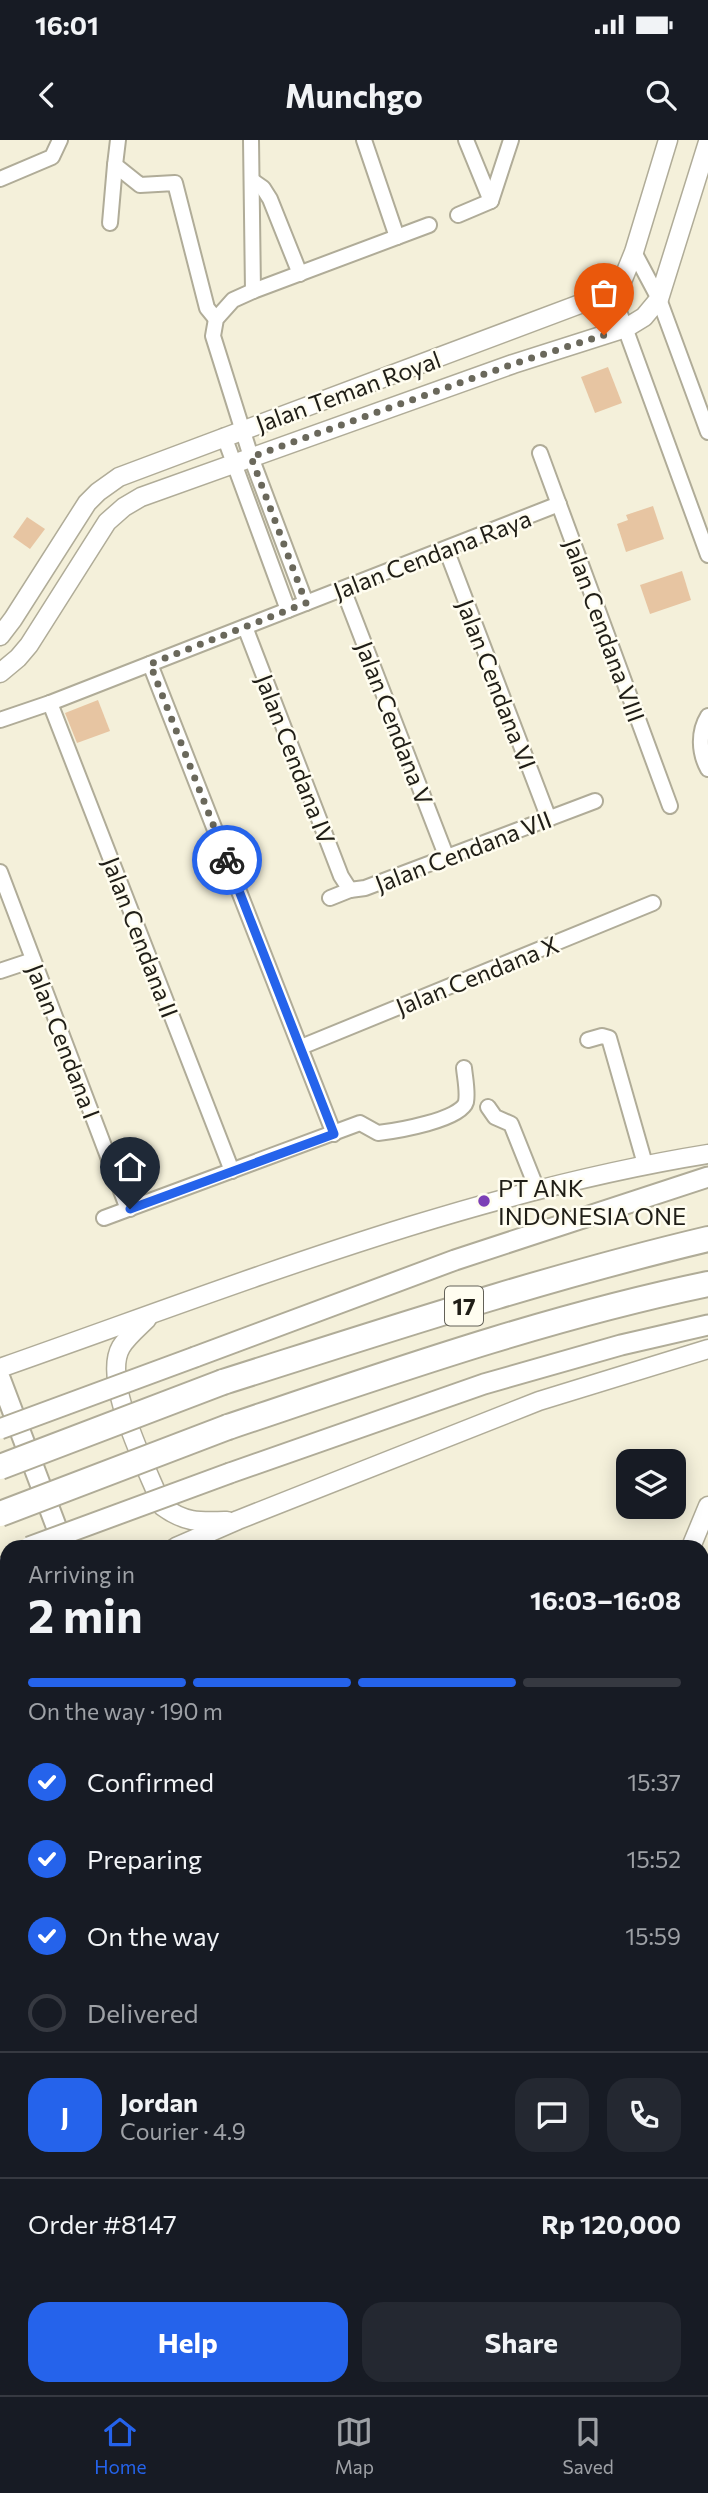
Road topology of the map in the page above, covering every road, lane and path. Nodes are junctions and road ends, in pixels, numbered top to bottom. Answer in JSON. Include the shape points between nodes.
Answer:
{"nodes":[{"id":1,"x":60,"y":140,"type":"edge"},
{"id":2,"x":118,"y":140,"type":"edge"},
{"id":3,"x":251,"y":140,"type":"edge"},
{"id":4,"x":364,"y":140,"type":"edge"},
{"id":5,"x":466,"y":140,"type":"edge"},
{"id":6,"x":511,"y":140,"type":"edge"},
{"id":7,"x":668,"y":140,"type":"edge"},
{"id":8,"x":708,"y":142,"type":"edge"},
{"id":9,"x":114,"y":165,"type":"junction"},
{"id":10,"x":0,"y":179,"type":"edge"},
{"id":11,"x":253,"y":181,"type":"junction"},
{"id":12,"x":491,"y":201,"type":"junction"},
{"id":13,"x":458,"y":215,"type":"dead end"},
{"id":14,"x":110,"y":223,"type":"dead end"},
{"id":15,"x":429,"y":225,"type":"dead end"},
{"id":16,"x":397,"y":237,"type":"junction"},
{"id":17,"x":634,"y":252,"type":"junction"},
{"id":18,"x":300,"y":274,"type":"junction"},
{"id":19,"x":253,"y":291,"type":"junction"},
{"id":20,"x":612,"y":292,"type":"junction"},
{"id":21,"x":659,"y":299,"type":"junction"},
{"id":22,"x":216,"y":319,"type":"junction"},
{"id":23,"x":626,"y":328,"type":"junction"},
{"id":24,"x":242,"y":430,"type":"junction"},
{"id":25,"x":708,"y":432,"type":"edge"},
{"id":26,"x":224,"y":436,"type":"junction"},
{"id":27,"x":540,"y":453,"type":"dead end"},
{"id":28,"x":243,"y":460,"type":"junction"},
{"id":29,"x":133,"y":470,"type":"junction"},
{"id":30,"x":141,"y":497,"type":"junction"},
{"id":31,"x":559,"y":505,"type":"junction"},
{"id":32,"x":446,"y":549,"type":"junction"},
{"id":33,"x":708,"y":555,"type":"edge"},
{"id":34,"x":343,"y":589,"type":"junction"},
{"id":35,"x":306,"y":603,"type":"junction"},
{"id":36,"x":288,"y":610,"type":"junction"},
{"id":37,"x":245,"y":627,"type":"junction"},
{"id":38,"x":0,"y":636,"type":"edge"},
{"id":39,"x":150,"y":664,"type":"junction"},
{"id":40,"x":0,"y":673,"type":"edge"},
{"id":41,"x":50,"y":703,"type":"junction"},
{"id":42,"x":708,"y":716,"type":"edge"},
{"id":43,"x":0,"y":720,"type":"edge"},
{"id":44,"x":708,"y":769,"type":"edge"},
{"id":45,"x":595,"y":801,"type":"dead end"},
{"id":46,"x":670,"y":807,"type":"dead end"},
{"id":47,"x":549,"y":818,"type":"junction"},
{"id":48,"x":447,"y":858,"type":"junction"},
{"id":49,"x":0,"y":872,"type":"edge"},
{"id":50,"x":350,"y":890,"type":"junction"},
{"id":51,"x":330,"y":898,"type":"dead end"},
{"id":52,"x":653,"y":903,"type":"dead end"},
{"id":53,"x":33,"y":960,"type":"junction"},
{"id":54,"x":0,"y":971,"type":"edge"},
{"id":55,"x":588,"y":1040,"type":"dead end"},
{"id":56,"x":301,"y":1047,"type":"junction"},
{"id":57,"x":464,"y":1068,"type":"dead end"},
{"id":58,"x":488,"y":1107,"type":"dead end"},
{"id":59,"x":334,"y":1134,"type":"junction"},
{"id":60,"x":708,"y":1154,"type":"edge"},
{"id":61,"x":645,"y":1164,"type":"junction"},
{"id":62,"x":232,"y":1171,"type":"junction"},
{"id":63,"x":708,"y":1177,"type":"edge"},
{"id":64,"x":537,"y":1189,"type":"junction"},
{"id":65,"x":130,"y":1209,"type":"junction"},
{"id":66,"x":104,"y":1218,"type":"dead end"},
{"id":67,"x":708,"y":1240,"type":"edge"},
{"id":68,"x":708,"y":1284,"type":"edge"},
{"id":69,"x":150,"y":1315,"type":"junction"},
{"id":70,"x":708,"y":1325,"type":"edge"},
{"id":71,"x":708,"y":1349,"type":"edge"},
{"id":72,"x":0,"y":1368,"type":"edge"},
{"id":73,"x":0,"y":1378,"type":"edge"},
{"id":74,"x":0,"y":1429,"type":"edge"},
{"id":75,"x":0,"y":1467,"type":"edge"},
{"id":76,"x":708,"y":1506,"type":"edge"},
{"id":77,"x":0,"y":1514,"type":"edge"},
{"id":78,"x":238,"y":1520,"type":"junction"},
{"id":79,"x":48,"y":1540,"type":"edge"},
{"id":80,"x":61,"y":1540,"type":"edge"},
{"id":81,"x":192,"y":1540,"type":"edge"},
{"id":82,"x":694,"y":1540,"type":"edge"}],
"edges":[{"from":1,"to":10,"type":"street","via":[[52,158]]},
{"from":2,"to":9,"type":"street"},
{"from":3,"to":11,"type":"street"},
{"from":4,"to":16,"type":"street"},
{"from":5,"to":12,"type":"street"},
{"from":6,"to":12,"type":"street"},
{"from":7,"to":17,"type":"street"},
{"from":8,"to":21,"type":"street","name":"Jalan Teman Royal"},
{"from":9,"to":14,"type":"street"},
{"from":9,"to":22,"type":"street","via":[[140,185],[175,183],[207,308]]},
{"from":11,"to":18,"type":"street","via":[[270,199]]},
{"from":11,"to":19,"type":"street"},
{"from":12,"to":13,"type":"street"},
{"from":15,"to":16,"type":"street"},
{"from":16,"to":18,"type":"street"},
{"from":17,"to":20,"type":"street"},
{"from":17,"to":21,"type":"street"},
{"from":18,"to":19,"type":"street"},
{"from":19,"to":22,"type":"street","via":[[233,300]]},
{"from":20,"to":23,"type":"street"},
{"from":20,"to":24,"type":"street","name":"Jalan Teman Royal"},
{"from":21,"to":23,"type":"street","name":"Jalan Teman Royal"},
{"from":21,"to":25,"type":"street"},
{"from":22,"to":24,"type":"street","name":"Jalan Cendana Raya","via":[[213,335]]},
{"from":23,"to":28,"type":"street","name":"Jalan Teman Royal"},
{"from":23,"to":33,"type":"street"},
{"from":24,"to":26,"type":"street","name":"Jalan Teman Royal"},
{"from":24,"to":28,"type":"street","name":"Jalan Cendana Raya"},
{"from":26,"to":28,"type":"street","name":"Jalan Cendana Raya"},
{"from":26,"to":29,"type":"street","name":"Jalan Teman Royal"},
{"from":27,"to":31,"type":"street","name":"Jalan Cendana VIII"},
{"from":28,"to":30,"type":"street","name":"Jalan Teman Royal"},
{"from":28,"to":35,"type":"street","name":"Jalan Cendana Raya"},
{"from":28,"to":36,"type":"street","name":"Jalan Cendana Raya"},
{"from":29,"to":30,"type":"street"},
{"from":29,"to":38,"type":"street","name":"Jalan Teman Royal","via":[[87,503]]},
{"from":30,"to":40,"type":"street","name":"Jalan Teman Royal","via":[[107,522],[29,645]]},
{"from":31,"to":32,"type":"street","name":"Jalan Cendana Raya"},
{"from":31,"to":46,"type":"street","name":"Jalan Cendana VIII","via":[[664,769]]},
{"from":32,"to":34,"type":"street","name":"Jalan Cendana Raya"},
{"from":32,"to":47,"type":"street","name":"Jalan Cendana VI"},
{"from":34,"to":35,"type":"street","name":"Jalan Cendana Raya"},
{"from":34,"to":48,"type":"street","name":"Jalan Cendana V"},
{"from":35,"to":36,"type":"street","name":"Jalan Cendana Raya"},
{"from":36,"to":37,"type":"street","name":"Jalan Cendana Raya"},
{"from":37,"to":39,"type":"street","name":"Jalan Cendana Raya"},
{"from":37,"to":50,"type":"street","name":"Jalan Cendana IV"},
{"from":39,"to":41,"type":"street","name":"Jalan Cendana Raya"},
{"from":39,"to":56,"type":"street"},
{"from":41,"to":43,"type":"street","name":"Jalan Cendana Raya"},
{"from":41,"to":62,"type":"street","name":"Jalan Cendana II"},
{"from":42,"to":44,"type":"street","via":[[700,748]]},
{"from":45,"to":47,"type":"street","name":"Jalan Cendana VII"},
{"from":47,"to":48,"type":"street","name":"Jalan Cendana VII"},
{"from":48,"to":50,"type":"street","name":"Jalan Cendana VII"},
{"from":49,"to":53,"type":"street","name":"Jalan Cendana I"},
{"from":50,"to":51,"type":"street","name":"Jalan Cendana VII"},
{"from":52,"to":56,"type":"street","name":"Jalan Cendana X"},
{"from":53,"to":54,"type":"street"},
{"from":53,"to":65,"type":"street","name":"Jalan Cendana I"},
{"from":55,"to":61,"type":"street","via":[[608,1038]]},
{"from":56,"to":59,"type":"street"},
{"from":57,"to":59,"type":"street","via":[[466,1103],[461,1111],[398,1130],[378,1133],[360,1123]]},
{"from":58,"to":64,"type":"street","via":[[495,1117],[512,1124]]},
{"from":59,"to":62,"type":"street"},
{"from":60,"to":61,"type":"street"},
{"from":61,"to":64,"type":"street"},
{"from":62,"to":65,"type":"street"},
{"from":63,"to":74,"type":"main road","bridge":true,"via":[[455,1260]]},
{"from":64,"to":69,"type":"street","via":[[288,1266]]},
{"from":65,"to":66,"type":"street"},
{"from":67,"to":75,"type":"highway","number":"17","bridge":true,"via":[[643,1254],[450,1310],[223,1382]]},
{"from":68,"to":77,"type":"highway","number":"17","bridge":true,"via":[[466,1348],[228,1427]]},
{"from":69,"to":72,"type":"street"},
{"from":69,"to":78,"type":"street","via":[[121,1347],[115,1371],[118,1395],[162,1506],[197,1522]]},
{"from":70,"to":79,"type":"main road","bridge":true,"via":[[484,1384]]},
{"from":71,"to":78,"type":"street","via":[[539,1401]]},
{"from":73,"to":80,"type":"main road"},
{"from":76,"to":82,"type":"street"},
{"from":78,"to":81,"type":"street"}]}
